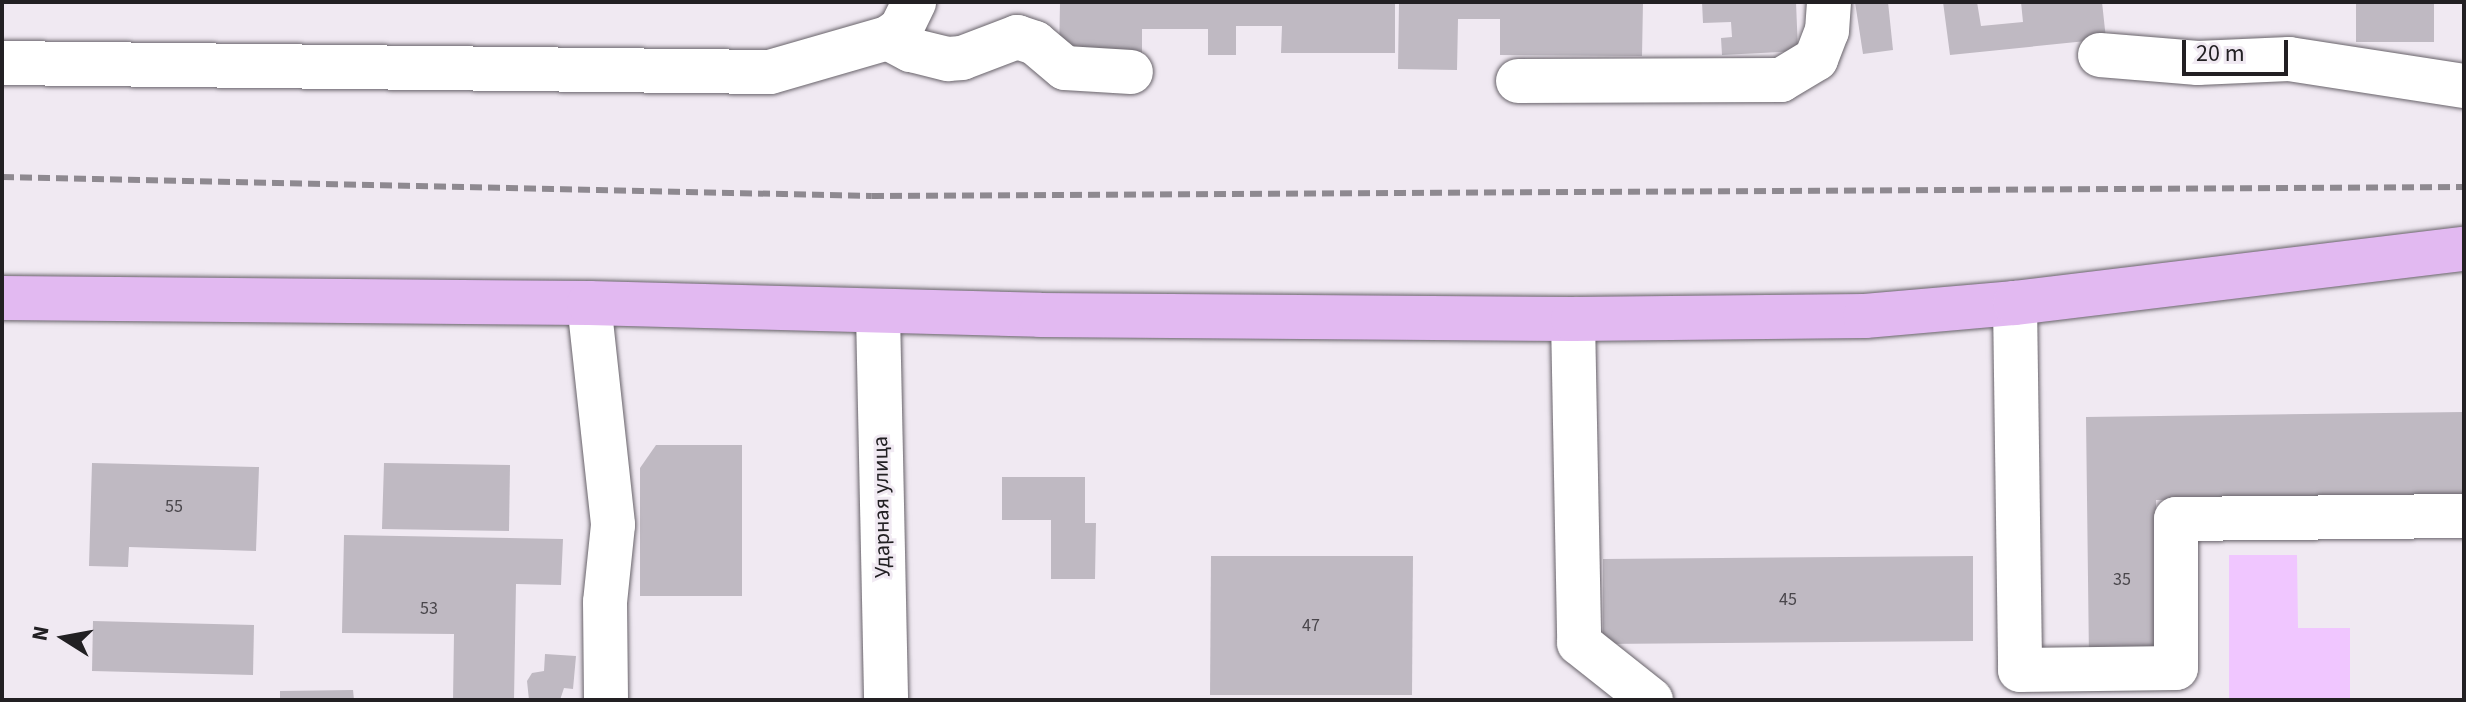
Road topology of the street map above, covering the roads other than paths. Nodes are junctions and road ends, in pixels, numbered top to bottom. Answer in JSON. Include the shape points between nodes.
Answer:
{"nodes":[{"id":1,"x":914,"y":2,"type":"edge"},
{"id":2,"x":1829,"y":2,"type":"edge"},
{"id":3,"x":888,"y":38,"type":"junction"},
{"id":4,"x":2464,"y":52,"type":"edge"},
{"id":5,"x":2100,"y":55,"type":"dead end"},
{"id":6,"x":2,"y":63,"type":"edge"},
{"id":7,"x":1131,"y":72,"type":"dead end"},
{"id":8,"x":1518,"y":81,"type":"dead end"},
{"id":9,"x":2444,"y":83,"type":"edge"},
{"id":10,"x":2464,"y":249,"type":"edge"},
{"id":11,"x":2,"y":298,"type":"edge"},
{"id":12,"x":589,"y":303,"type":"junction"},
{"id":13,"x":2015,"y":303,"type":"junction"},
{"id":14,"x":878,"y":313,"type":"junction"},
{"id":15,"x":1573,"y":319,"type":"junction"},
{"id":16,"x":2464,"y":516,"type":"edge"},
{"id":17,"x":606,"y":700,"type":"edge"},
{"id":18,"x":886,"y":700,"type":"edge"},
{"id":19,"x":1651,"y":700,"type":"edge"}],
"edges":[{"from":1,"to":3,"type":"street","via":[[901,29]]},
{"from":2,"to":8,"type":"street","via":[[1827,31],[1816,59],[1781,80]]},
{"from":3,"to":6,"type":"street","via":[[756,73]]},
{"from":3,"to":7,"type":"street","via":[[948,59],[1017,37],[1035,43],[1065,68]]},
{"from":4,"to":9,"type":"street"},
{"from":5,"to":9,"type":"street","via":[[2198,63],[2289,59]]},
{"from":10,"to":13,"type":"main road"},
{"from":11,"to":12,"type":"main road"},
{"from":12,"to":14,"type":"main road"},
{"from":12,"to":17,"type":"street","via":[[613,525],[605,602]]},
{"from":13,"to":15,"type":"main road","via":[[1865,316]]},
{"from":13,"to":16,"type":"street","via":[[2020,670],[2176,668],[2176,519]]},
{"from":14,"to":15,"type":"main road"},
{"from":14,"to":18,"type":"street","name":"Ударная улица"},
{"from":15,"to":19,"type":"street","via":[[1579,643]]}]}
